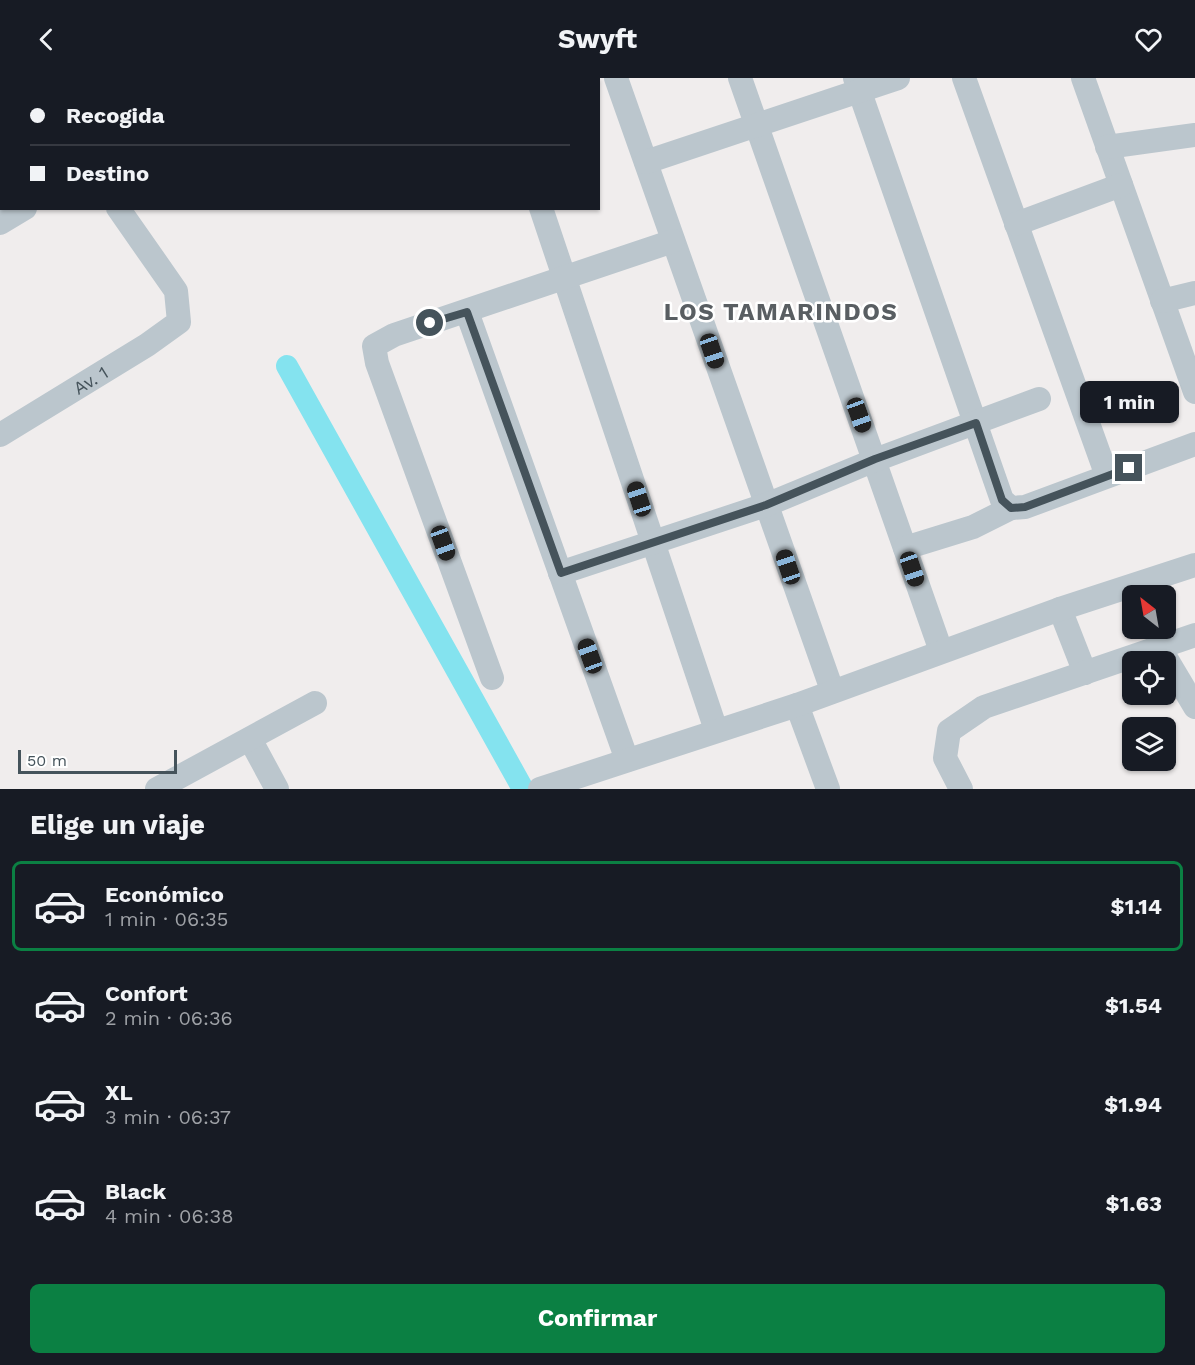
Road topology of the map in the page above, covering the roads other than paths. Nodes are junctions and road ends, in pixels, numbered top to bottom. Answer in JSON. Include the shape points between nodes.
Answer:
{"nodes":[{"id":1,"x":616,"y":78,"type":"edge"},
{"id":2,"x":740,"y":78,"type":"edge"},
{"id":3,"x":898,"y":78,"type":"edge"},
{"id":4,"x":964,"y":78,"type":"edge"},
{"id":5,"x":1083,"y":78,"type":"edge"},
{"id":6,"x":857,"y":84,"type":"edge"},
{"id":7,"x":757,"y":126,"type":"junction"},
{"id":8,"x":1195,"y":135,"type":"edge"},
{"id":9,"x":1107,"y":147,"type":"junction"},
{"id":10,"x":646,"y":162,"type":"junction"},
{"id":11,"x":1121,"y":185,"type":"junction"},
{"id":12,"x":22,"y":210,"type":"edge"},
{"id":13,"x":119,"y":210,"type":"edge"},
{"id":14,"x":542,"y":210,"type":"edge"},
{"id":15,"x":0,"y":223,"type":"edge"},
{"id":16,"x":1016,"y":224,"type":"junction"},
{"id":17,"x":673,"y":241,"type":"junction"},
{"id":18,"x":565,"y":278,"type":"junction"},
{"id":19,"x":1195,"y":292,"type":"edge"},
{"id":20,"x":1162,"y":301,"type":"junction"},
{"id":21,"x":467,"y":312,"type":"junction"},
{"id":22,"x":1195,"y":392,"type":"edge"},
{"id":23,"x":1039,"y":399,"type":"dead end"},
{"id":24,"x":976,"y":423,"type":"junction"},
{"id":25,"x":0,"y":435,"type":"edge"},
{"id":26,"x":1195,"y":444,"type":"edge"},
{"id":27,"x":875,"y":459,"type":"junction"},
{"id":28,"x":1107,"y":476,"type":"junction"},
{"id":29,"x":766,"y":505,"type":"junction"},
{"id":30,"x":1011,"y":508,"type":"junction"},
{"id":31,"x":654,"y":544,"type":"junction"},
{"id":32,"x":905,"y":548,"type":"junction"},
{"id":33,"x":1195,"y":565,"type":"edge"},
{"id":34,"x":561,"y":573,"type":"junction"},
{"id":35,"x":1060,"y":609,"type":"junction"},
{"id":36,"x":1195,"y":634,"type":"edge"},
{"id":37,"x":1160,"y":648,"type":"junction"},
{"id":38,"x":941,"y":651,"type":"junction"},
{"id":39,"x":1085,"y":673,"type":"junction"},
{"id":40,"x":492,"y":678,"type":"dead end"},
{"id":41,"x":832,"y":690,"type":"junction"},
{"id":42,"x":315,"y":703,"type":"dead end"},
{"id":43,"x":797,"y":705,"type":"junction"},
{"id":44,"x":1195,"y":707,"type":"edge"},
{"id":45,"x":716,"y":730,"type":"junction"},
{"id":46,"x":250,"y":739,"type":"junction"},
{"id":47,"x":627,"y":760,"type":"junction"},
{"id":48,"x":157,"y":789,"type":"edge"},
{"id":49,"x":277,"y":789,"type":"edge"},
{"id":50,"x":540,"y":789,"type":"edge"},
{"id":51,"x":828,"y":789,"type":"edge"},
{"id":52,"x":961,"y":789,"type":"edge"}],
"edges":[{"from":1,"to":10,"type":"street"},
{"from":2,"to":7,"type":"street"},
{"from":3,"to":6,"type":"street"},
{"from":4,"to":16,"type":"street"},
{"from":5,"to":9,"type":"street"},
{"from":6,"to":7,"type":"street"},
{"from":6,"to":24,"type":"street"},
{"from":7,"to":10,"type":"street"},
{"from":7,"to":27,"type":"street"},
{"from":8,"to":9,"type":"street"},
{"from":9,"to":11,"type":"street"},
{"from":10,"to":17,"type":"street"},
{"from":11,"to":16,"type":"street"},
{"from":11,"to":20,"type":"street"},
{"from":12,"to":15,"type":"street"},
{"from":13,"to":25,"type":"street","name":"Av. 1","via":[[176,291],[179,322]]},
{"from":14,"to":18,"type":"street"},
{"from":16,"to":28,"type":"street"},
{"from":17,"to":18,"type":"street"},
{"from":17,"to":29,"type":"street"},
{"from":18,"to":21,"type":"street"},
{"from":18,"to":31,"type":"street"},
{"from":19,"to":20,"type":"street"},
{"from":20,"to":22,"type":"street"},
{"from":21,"to":34,"type":"street"},
{"from":21,"to":40,"type":"street","via":[[394,335],[374,346]]},
{"from":23,"to":24,"type":"street"},
{"from":24,"to":27,"type":"street"},
{"from":24,"to":30,"type":"street","via":[[1002,500]]},
{"from":26,"to":28,"type":"street"},
{"from":27,"to":29,"type":"street"},
{"from":27,"to":32,"type":"street"},
{"from":28,"to":30,"type":"street","via":[[1025,507]]},
{"from":29,"to":31,"type":"street"},
{"from":29,"to":41,"type":"street"},
{"from":30,"to":32,"type":"street","via":[[972,527]]},
{"from":31,"to":34,"type":"street"},
{"from":31,"to":45,"type":"street"},
{"from":32,"to":38,"type":"street"},
{"from":33,"to":35,"type":"street"},
{"from":34,"to":47,"type":"street"},
{"from":35,"to":38,"type":"street"},
{"from":35,"to":39,"type":"street"},
{"from":36,"to":37,"type":"street"},
{"from":37,"to":39,"type":"street"},
{"from":37,"to":44,"type":"street"},
{"from":38,"to":41,"type":"street"},
{"from":39,"to":52,"type":"street","via":[[984,707],[949,731],[945,758]]},
{"from":41,"to":43,"type":"street"},
{"from":42,"to":46,"type":"street"},
{"from":43,"to":45,"type":"street"},
{"from":43,"to":51,"type":"street"},
{"from":45,"to":47,"type":"street"},
{"from":46,"to":48,"type":"street"},
{"from":46,"to":49,"type":"street"},
{"from":47,"to":50,"type":"street"}]}
